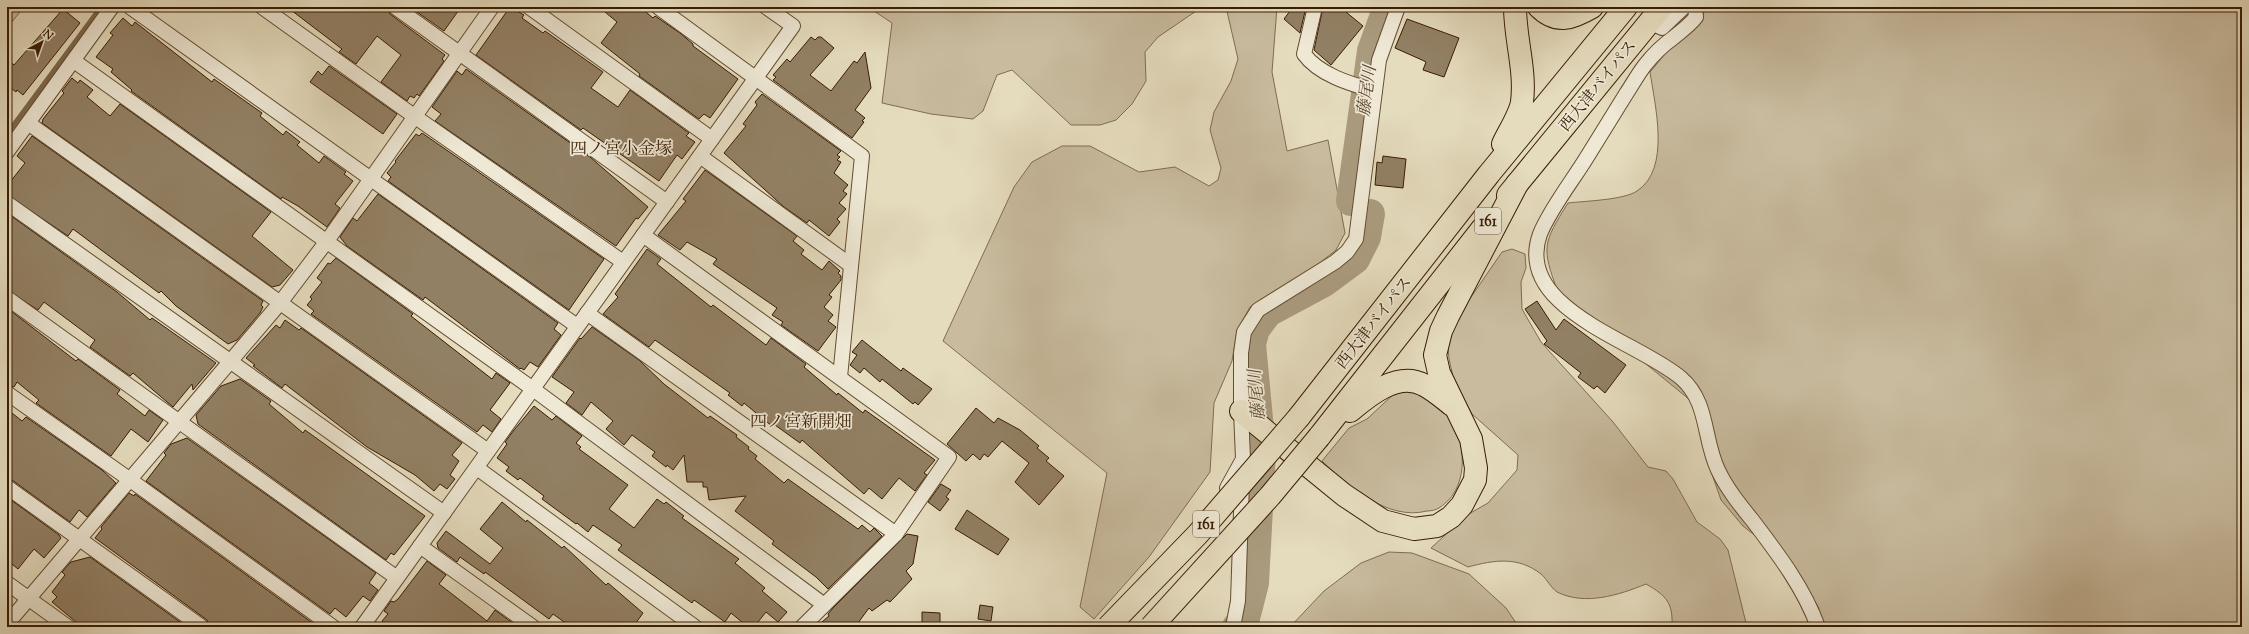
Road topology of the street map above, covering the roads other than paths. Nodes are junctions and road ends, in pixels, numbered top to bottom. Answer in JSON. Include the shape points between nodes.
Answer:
{"nodes":[{"id":1,"x":112,"y":7,"type":"edge"},
{"id":2,"x":130,"y":7,"type":"edge"},
{"id":3,"x":262,"y":7,"type":"edge"},
{"id":4,"x":395,"y":7,"type":"edge"},
{"id":5,"x":492,"y":7,"type":"edge"},
{"id":6,"x":529,"y":7,"type":"edge"},
{"id":7,"x":658,"y":7,"type":"edge"},
{"id":8,"x":766,"y":7,"type":"edge"},
{"id":9,"x":1315,"y":7,"type":"edge"},
{"id":10,"x":1398,"y":7,"type":"edge"},
{"id":11,"x":1515,"y":7,"type":"edge"},
{"id":12,"x":1539,"y":7,"type":"edge"},
{"id":13,"x":1592,"y":7,"type":"edge"},
{"id":14,"x":1626,"y":7,"type":"edge"},
{"id":15,"x":1684,"y":7,"type":"edge"},
{"id":16,"x":1695,"y":7,"type":"edge"},
{"id":17,"x":1655,"y":14,"type":"edge"},
{"id":18,"x":458,"y":53,"type":"junction"},
{"id":19,"x":74,"y":61,"type":"junction"},
{"id":20,"x":756,"y":78,"type":"junction"},
{"id":21,"x":1368,"y":89,"type":"junction"},
{"id":22,"x":414,"y":116,"type":"junction"},
{"id":23,"x":28,"y":123,"type":"junction"},
{"id":24,"x":712,"y":139,"type":"junction"},
{"id":25,"x":7,"y":152,"type":"edge"},
{"id":26,"x":700,"y":156,"type":"junction"},
{"id":27,"x":1489,"y":174,"type":"junction"},
{"id":28,"x":370,"y":178,"type":"junction"},
{"id":29,"x":1517,"y":184,"type":"junction"},
{"id":30,"x":667,"y":202,"type":"junction"},
{"id":31,"x":7,"y":203,"type":"edge"},
{"id":32,"x":643,"y":234,"type":"junction"},
{"id":33,"x":327,"y":241,"type":"junction"},
{"id":34,"x":623,"y":262,"type":"junction"},
{"id":35,"x":850,"y":264,"type":"junction"},
{"id":36,"x":7,"y":298,"type":"edge"},
{"id":37,"x":280,"y":303,"type":"junction"},
{"id":38,"x":587,"y":313,"type":"junction"},
{"id":39,"x":578,"y":326,"type":"junction"},
{"id":40,"x":231,"y":362,"type":"junction"},
{"id":41,"x":840,"y":377,"type":"junction"},
{"id":42,"x":533,"y":389,"type":"junction"},
{"id":43,"x":7,"y":393,"type":"edge"},
{"id":44,"x":1454,"y":407,"type":"junction"},
{"id":45,"x":1244,"y":414,"type":"junction"},
{"id":46,"x":179,"y":420,"type":"junction"},
{"id":47,"x":1319,"y":438,"type":"junction"},
{"id":48,"x":488,"y":451,"type":"junction"},
{"id":49,"x":1243,"y":459,"type":"junction"},
{"id":50,"x":477,"y":468,"type":"junction"},
{"id":51,"x":129,"y":479,"type":"junction"},
{"id":52,"x":7,"y":487,"type":"edge"},
{"id":53,"x":444,"y":513,"type":"junction"},
{"id":54,"x":896,"y":534,"type":"junction"},
{"id":55,"x":78,"y":538,"type":"junction"},
{"id":56,"x":420,"y":546,"type":"junction"},
{"id":57,"x":397,"y":578,"type":"junction"},
{"id":58,"x":7,"y":583,"type":"edge"},
{"id":59,"x":28,"y":599,"type":"junction"},
{"id":60,"x":824,"y":604,"type":"junction"},
{"id":61,"x":1234,"y":623,"type":"edge"},
{"id":62,"x":7,"y":624,"type":"edge"},
{"id":63,"x":365,"y":626,"type":"edge"},
{"id":64,"x":68,"y":627,"type":"edge"},
{"id":65,"x":202,"y":627,"type":"edge"},
{"id":66,"x":333,"y":627,"type":"edge"},
{"id":67,"x":533,"y":627,"type":"edge"},
{"id":68,"x":695,"y":627,"type":"edge"},
{"id":69,"x":802,"y":627,"type":"edge"},
{"id":70,"x":1104,"y":627,"type":"edge"},
{"id":71,"x":1108,"y":627,"type":"edge"},
{"id":72,"x":1151,"y":627,"type":"edge"},
{"id":73,"x":1818,"y":627,"type":"edge"}],
"edges":[{"from":1,"to":19,"type":"street"},
{"from":2,"to":28,"type":"street"},
{"from":3,"to":22,"type":"street"},
{"from":4,"to":18,"type":"street"},
{"from":5,"to":18,"type":"street"},
{"from":6,"to":24,"type":"street"},
{"from":7,"to":20,"type":"street"},
{"from":8,"to":20,"type":"street","via":[[793,26]]},
{"from":9,"to":21,"type":"street","via":[[1304,54],[1309,62]]},
{"from":10,"to":21,"type":"street"},
{"from":11,"to":27,"type":"highway","via":[[1522,103]]},
{"from":12,"to":13,"type":"highway","via":[[1548,16],[1562,18],[1576,16]]},
{"from":14,"to":27,"type":"highway","name":"西大津バイパス","number":"161"},
{"from":15,"to":17,"type":"street","via":[[1662,28]]},
{"from":16,"to":73,"type":"street","via":[[1696,17],[1691,24],[1668,41],[1644,66],[1562,196],[1540,234],[1537,250],[1539,272],[1549,290],[1574,315],[1665,365],[1695,393],[1701,407],[1711,454],[1718,470],[1791,574],[1812,610]]},
{"from":17,"to":29,"type":"highway","name":"西大津バイパス","number":"161"},
{"from":18,"to":22,"type":"street"},
{"from":18,"to":30,"type":"street"},
{"from":19,"to":23,"type":"street"},
{"from":19,"to":33,"type":"street"},
{"from":20,"to":24,"type":"street"},
{"from":20,"to":35,"type":"street","via":[[862,156]]},
{"from":21,"to":45,"type":"street","via":[[1356,239],[1347,252],[1335,262],[1258,310],[1244,332],[1241,353]]},
{"from":22,"to":28,"type":"street"},
{"from":22,"to":34,"type":"street"},
{"from":23,"to":25,"type":"street"},
{"from":23,"to":37,"type":"street"},
{"from":24,"to":26,"type":"street"},
{"from":26,"to":30,"type":"street"},
{"from":26,"to":35,"type":"street"},
{"from":27,"to":71,"type":"highway","name":"西大津バイパス","number":"161","bridge":true,"via":[[1299,417],[1198,534]]},
{"from":28,"to":33,"type":"street"},
{"from":28,"to":39,"type":"street"},
{"from":29,"to":44,"type":"highway","via":[[1441,331],[1435,355],[1439,373]]},
{"from":29,"to":47,"type":"highway","name":"西大津バイパス","number":"161"},
{"from":30,"to":32,"type":"street"},
{"from":31,"to":40,"type":"street"},
{"from":32,"to":34,"type":"street"},
{"from":32,"to":41,"type":"street"},
{"from":33,"to":37,"type":"street"},
{"from":33,"to":42,"type":"street"},
{"from":34,"to":38,"type":"street"},
{"from":35,"to":41,"type":"street"},
{"from":36,"to":46,"type":"street"},
{"from":37,"to":40,"type":"street"},
{"from":37,"to":48,"type":"street"},
{"from":38,"to":39,"type":"street"},
{"from":38,"to":54,"type":"street"},
{"from":39,"to":42,"type":"street"},
{"from":40,"to":46,"type":"street"},
{"from":40,"to":53,"type":"street"},
{"from":41,"to":54,"type":"street","via":[[949,457]]},
{"from":42,"to":48,"type":"street"},
{"from":42,"to":60,"type":"street"},
{"from":43,"to":51,"type":"street"},
{"from":44,"to":45,"type":"highway","via":[[1471,439],[1476,468],[1475,480],[1462,504],[1451,517],[1437,526],[1414,529],[1382,521],[1344,495]]},
{"from":44,"to":47,"type":"highway","via":[[1423,384],[1403,380],[1374,392]]},
{"from":45,"to":49,"type":"street"},
{"from":46,"to":51,"type":"street"},
{"from":46,"to":57,"type":"street"},
{"from":47,"to":72,"type":"highway","name":"西大津バイパス","number":"161","bridge":true},
{"from":48,"to":50,"type":"street"},
{"from":49,"to":61,"type":"street","via":[[1238,602]]},
{"from":49,"to":70,"type":"street","via":[[1232,482],[1120,612]]},
{"from":50,"to":53,"type":"street"},
{"from":50,"to":68,"type":"street"},
{"from":51,"to":55,"type":"street"},
{"from":51,"to":66,"type":"street"},
{"from":52,"to":55,"type":"street"},
{"from":53,"to":56,"type":"street"},
{"from":54,"to":60,"type":"street"},
{"from":55,"to":59,"type":"street"},
{"from":55,"to":65,"type":"street"},
{"from":56,"to":57,"type":"street"},
{"from":56,"to":67,"type":"street"},
{"from":57,"to":63,"type":"street"},
{"from":58,"to":59,"type":"street"},
{"from":59,"to":62,"type":"street"},
{"from":59,"to":64,"type":"street"},
{"from":60,"to":69,"type":"street"}]}
